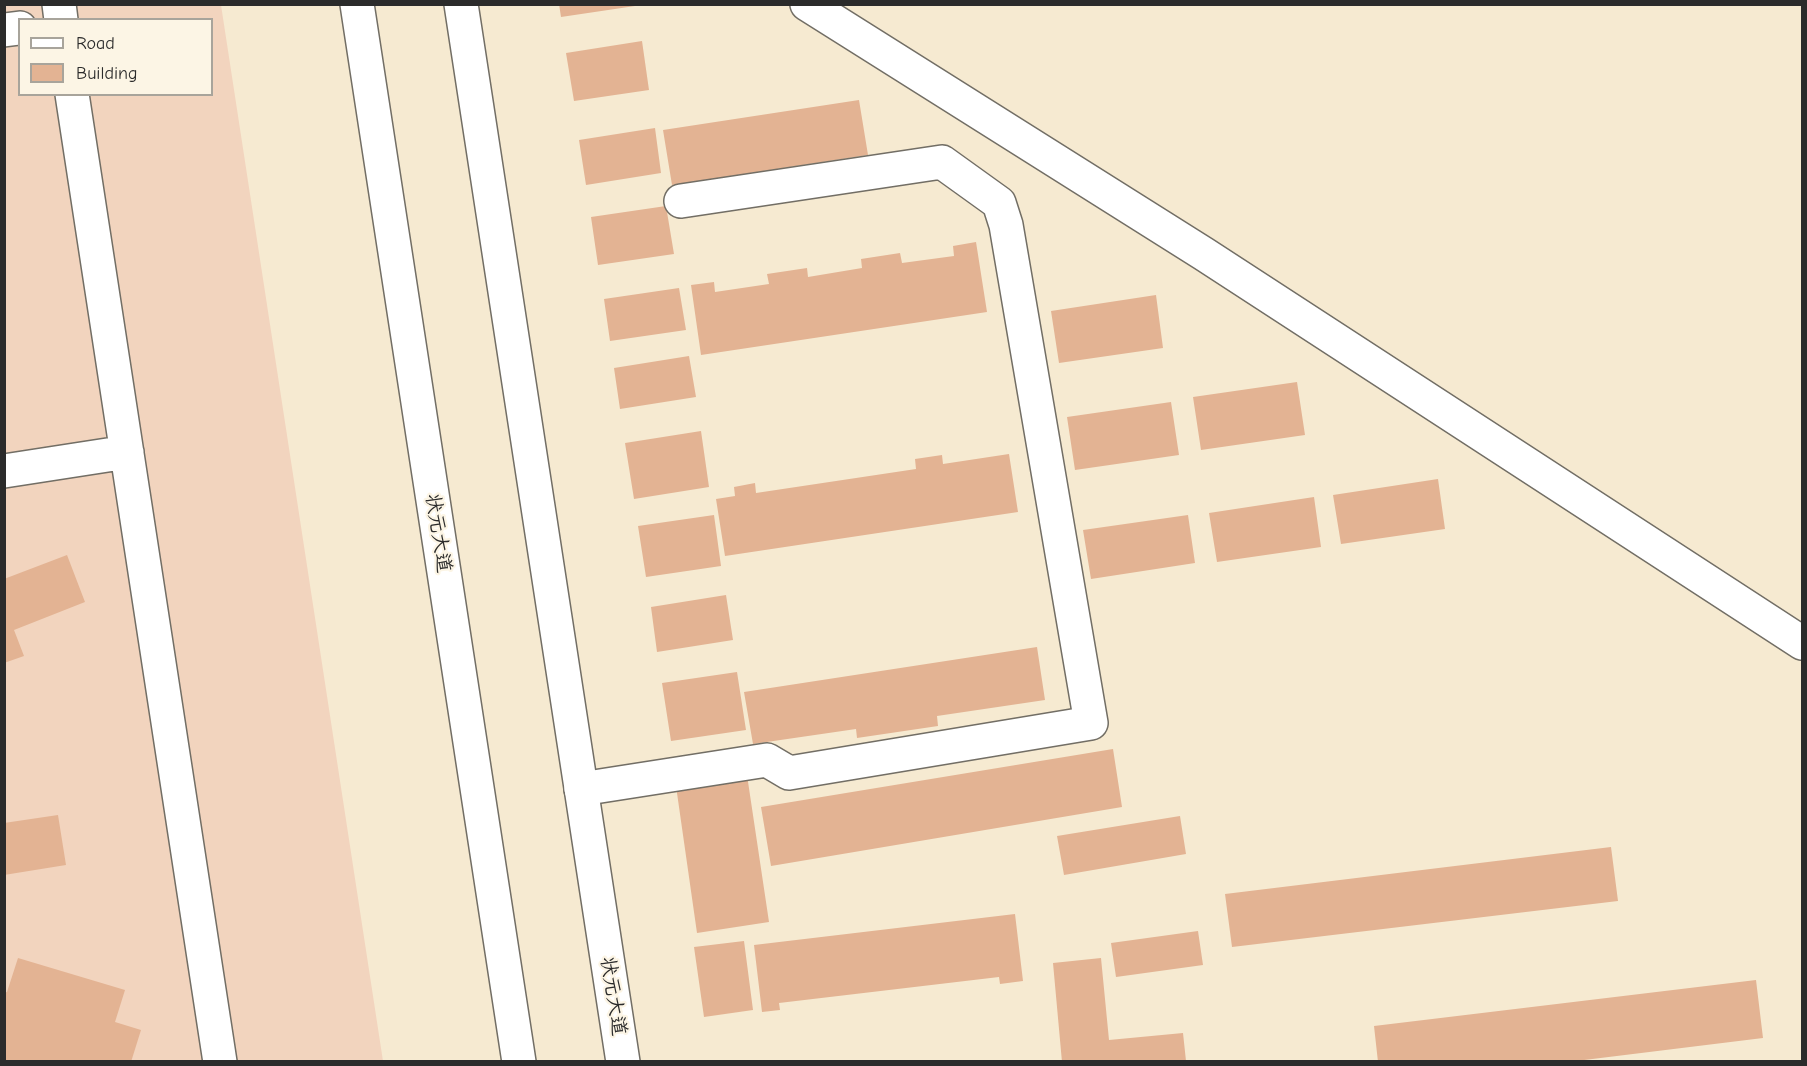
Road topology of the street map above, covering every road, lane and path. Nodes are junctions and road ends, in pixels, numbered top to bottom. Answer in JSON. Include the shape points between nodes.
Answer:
{"nodes":[{"id":1,"x":357,"y":4,"type":"edge"},
{"id":2,"x":461,"y":4,"type":"edge"},
{"id":3,"x":807,"y":4,"type":"edge"},
{"id":4,"x":72,"y":96,"type":"edge"},
{"id":5,"x":681,"y":201,"type":"dead end"},
{"id":6,"x":127,"y":452,"type":"junction"},
{"id":7,"x":4,"y":471,"type":"edge"},
{"id":8,"x":1803,"y":643,"type":"edge"},
{"id":9,"x":581,"y":789,"type":"junction"},
{"id":10,"x":220,"y":1062,"type":"edge"},
{"id":11,"x":519,"y":1062,"type":"edge"},
{"id":12,"x":623,"y":1062,"type":"edge"}],
"edges":[{"from":1,"to":11,"type":"main road","name":"状元大道"},
{"from":2,"to":9,"type":"main road","name":"状元大道"},
{"from":3,"to":8,"type":"main road","via":[[1204,254]]},
{"from":4,"to":6,"type":"main road"},
{"from":5,"to":9,"type":"main road","via":[[942,162],[999,203],[1006,225],[1091,723],[789,773],[767,760]]},
{"from":6,"to":7,"type":"main road"},
{"from":6,"to":10,"type":"main road"},
{"from":9,"to":12,"type":"main road","name":"状元大道"}]}
